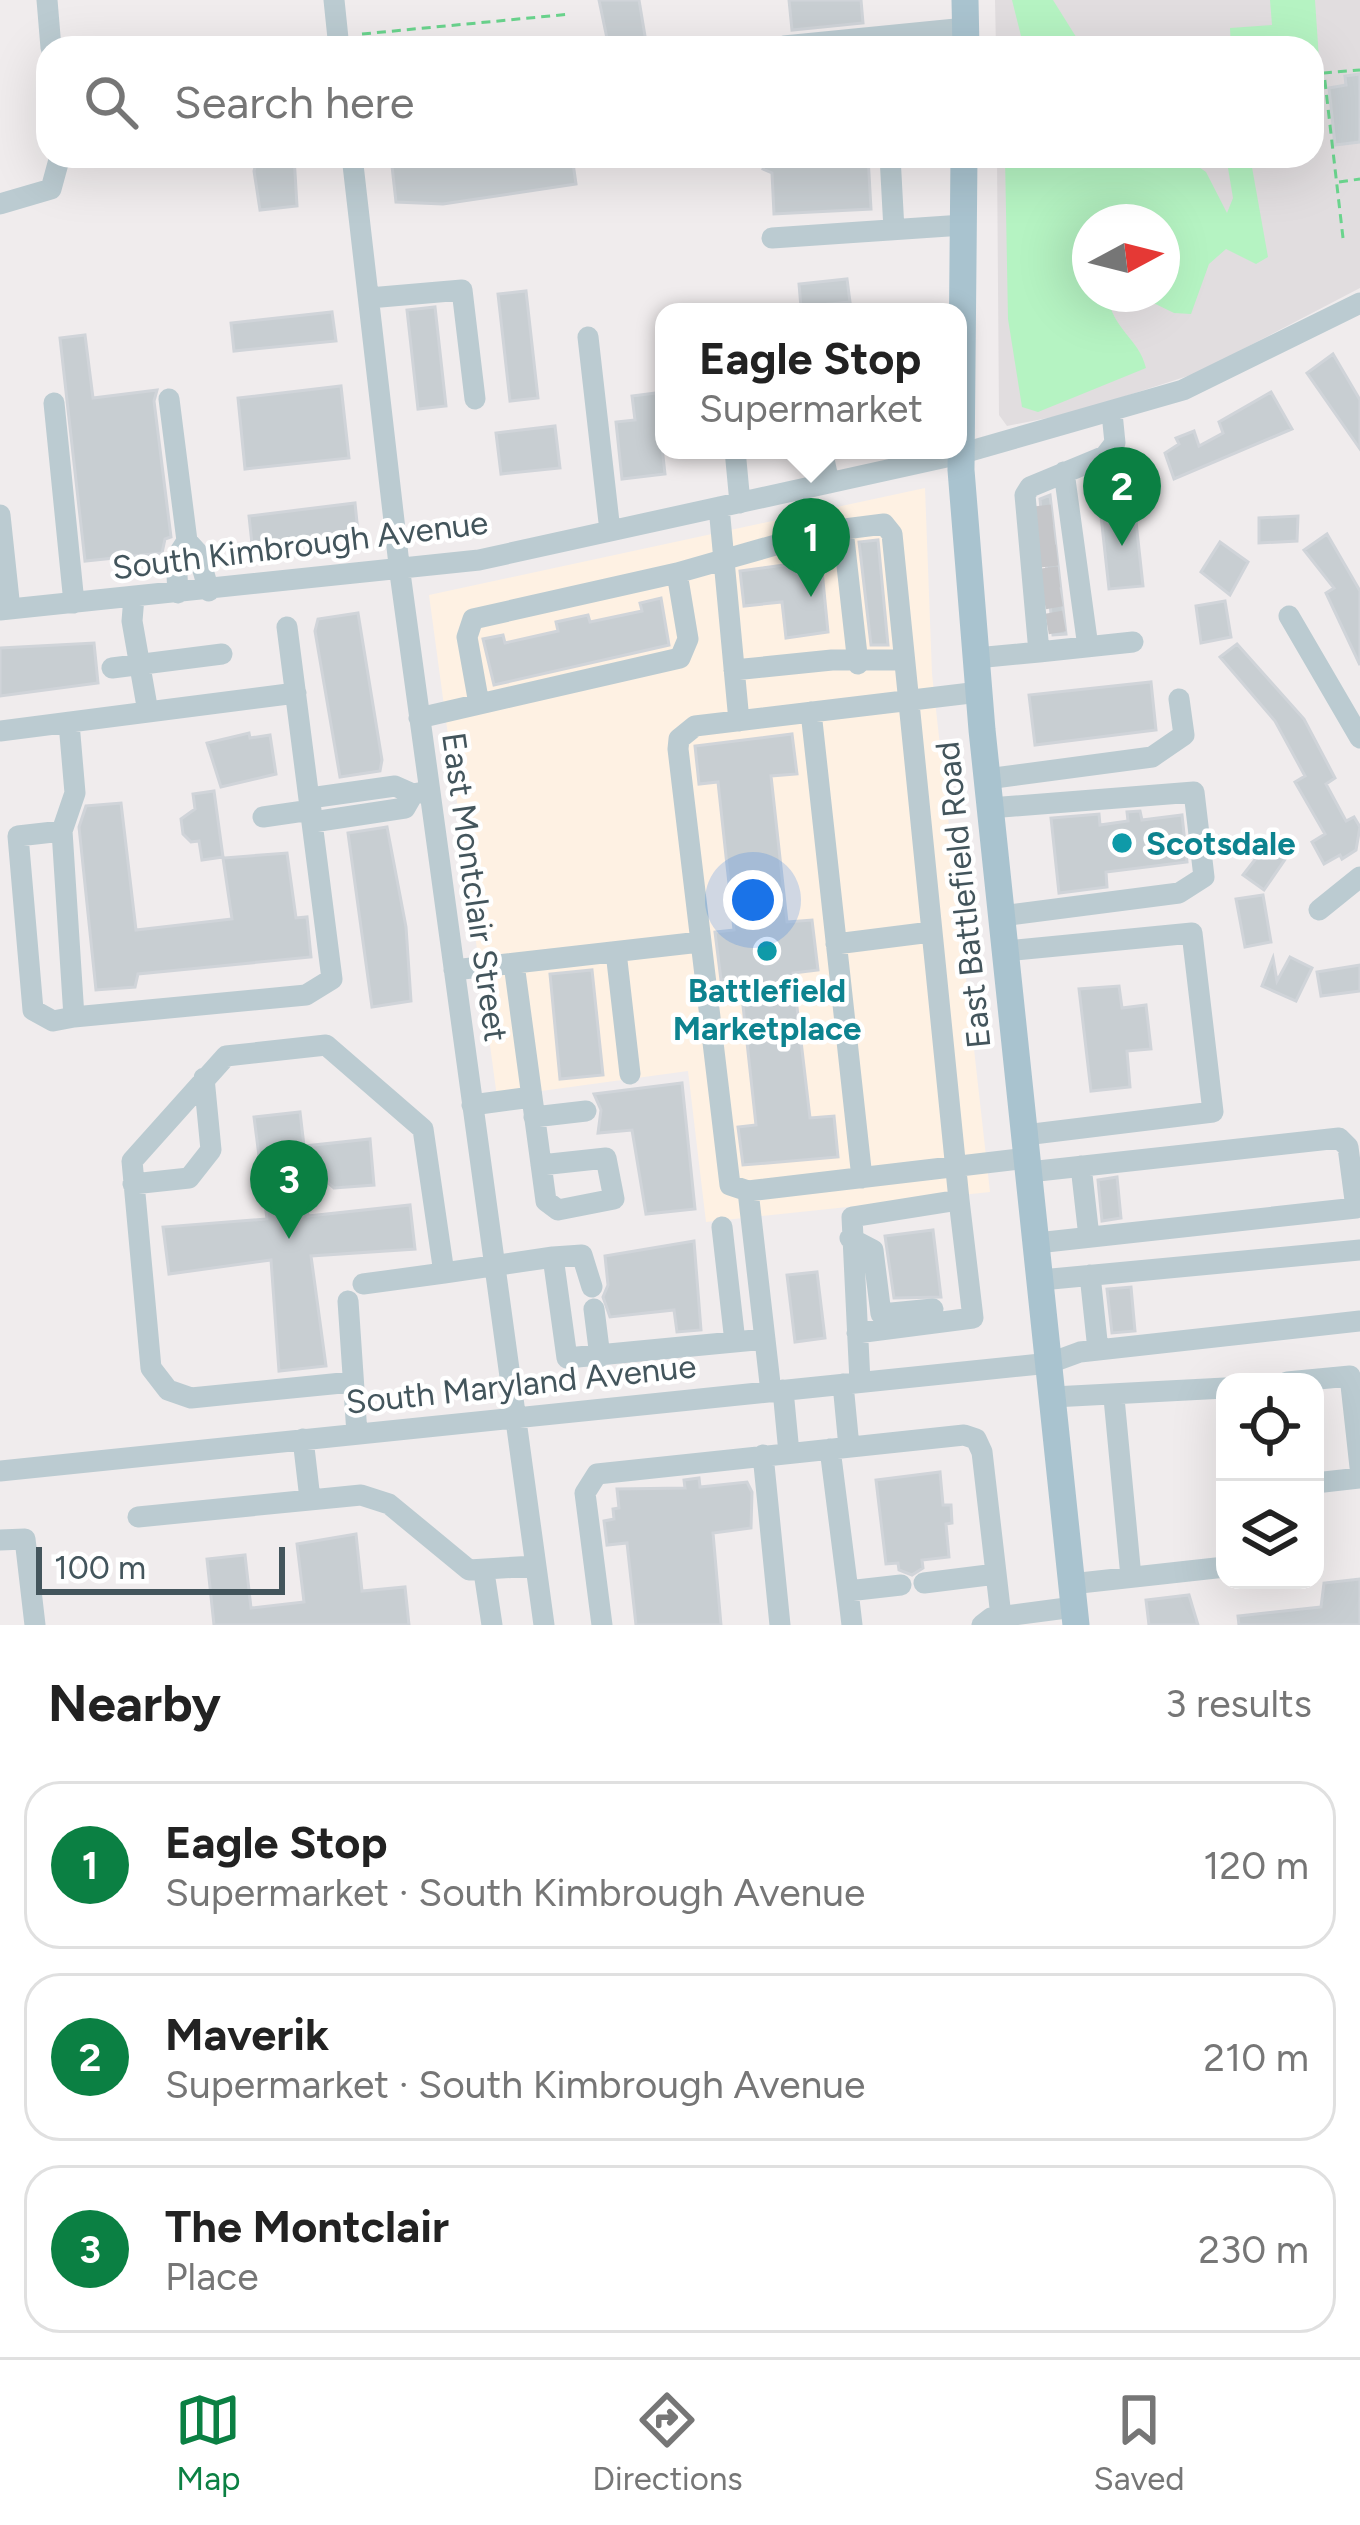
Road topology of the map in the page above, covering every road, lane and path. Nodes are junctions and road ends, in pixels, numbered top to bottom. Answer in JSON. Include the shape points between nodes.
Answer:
{"nodes":[{"id":1,"x":47,"y":0,"type":"edge"},
{"id":2,"x":334,"y":0,"type":"edge"},
{"id":3,"x":571,"y":14,"type":"dead end"},
{"id":4,"x":966,"y":25,"type":"edge"},
{"id":5,"x":362,"y":34,"type":"dead end"},
{"id":6,"x":50,"y":36,"type":"edge"},
{"id":7,"x":338,"y":36,"type":"edge"},
{"id":8,"x":871,"y":36,"type":"edge"},
{"id":9,"x":1360,"y":70,"type":"edge"},
{"id":10,"x":57,"y":168,"type":"edge"},
{"id":11,"x":353,"y":168,"type":"edge"},
{"id":12,"x":891,"y":168,"type":"edge"},
{"id":13,"x":964,"y":168,"type":"edge"},
{"id":14,"x":1360,"y":179,"type":"edge"},
{"id":15,"x":1337,"y":182,"type":"junction"},
{"id":16,"x":0,"y":204,"type":"edge"},
{"id":17,"x":963,"y":225,"type":"junction"},
{"id":18,"x":894,"y":230,"type":"junction"},
{"id":19,"x":772,"y":238,"type":"dead end"},
{"id":20,"x":1343,"y":238,"type":"dead end"},
{"id":21,"x":368,"y":298,"type":"junction"},
{"id":22,"x":961,"y":303,"type":"edge"},
{"id":23,"x":1358,"y":308,"type":"edge"},
{"id":24,"x":589,"y":337,"type":"dead end"},
{"id":25,"x":475,"y":398,"type":"dead end"},
{"id":26,"x":169,"y":400,"type":"dead end"},
{"id":27,"x":54,"y":403,"type":"dead end"},
{"id":28,"x":1112,"y":413,"type":"junction"},
{"id":29,"x":967,"y":452,"type":"edge"},
{"id":30,"x":734,"y":459,"type":"edge"},
{"id":31,"x":824,"y":459,"type":"edge"},
{"id":32,"x":937,"y":459,"type":"edge"},
{"id":33,"x":960,"y":459,"type":"edge"},
{"id":34,"x":1064,"y":472,"type":"junction"},
{"id":35,"x":829,"y":483,"type":"junction"},
{"id":36,"x":729,"y":505,"type":"junction"},
{"id":37,"x":0,"y":515,"type":"edge"},
{"id":38,"x":843,"y":530,"type":"junction"},
{"id":39,"x":610,"y":532,"type":"junction"},
{"id":40,"x":187,"y":541,"type":"junction"},
{"id":41,"x":1050,"y":556,"type":"junction"},
{"id":42,"x":721,"y":558,"type":"junction"},
{"id":43,"x":400,"y":573,"type":"junction"},
{"id":44,"x":677,"y":573,"type":"junction"},
{"id":45,"x":209,"y":590,"type":"junction"},
{"id":46,"x":178,"y":593,"type":"junction"},
{"id":47,"x":74,"y":603,"type":"junction"},
{"id":48,"x":135,"y":604,"type":"junction"},
{"id":49,"x":5,"y":609,"type":"edge"},
{"id":50,"x":1289,"y":616,"type":"dead end"},
{"id":51,"x":1058,"y":623,"type":"junction"},
{"id":52,"x":287,"y":627,"type":"dead end"},
{"id":53,"x":1133,"y":642,"type":"dead end"},
{"id":54,"x":1088,"y":647,"type":"junction"},
{"id":55,"x":1039,"y":652,"type":"junction"},
{"id":56,"x":222,"y":654,"type":"dead end"},
{"id":57,"x":976,"y":658,"type":"junction"},
{"id":58,"x":903,"y":660,"type":"junction"},
{"id":59,"x":143,"y":664,"type":"junction"},
{"id":60,"x":858,"y":664,"type":"junction"},
{"id":61,"x":112,"y":668,"type":"dead end"},
{"id":62,"x":734,"y":670,"type":"junction"},
{"id":63,"x":979,"y":692,"type":"junction"},
{"id":64,"x":296,"y":693,"type":"junction"},
{"id":65,"x":1179,"y":699,"type":"dead end"},
{"id":66,"x":906,"y":700,"type":"junction"},
{"id":67,"x":479,"y":704,"type":"junction"},
{"id":68,"x":148,"y":712,"type":"junction"},
{"id":69,"x":811,"y":712,"type":"junction"},
{"id":70,"x":419,"y":718,"type":"junction"},
{"id":71,"x":740,"y":721,"type":"junction"},
{"id":72,"x":69,"y":723,"type":"junction"},
{"id":73,"x":0,"y":731,"type":"edge"},
{"id":74,"x":1360,"y":738,"type":"edge"},
{"id":75,"x":987,"y":779,"type":"junction"},
{"id":76,"x":421,"y":792,"type":"junction"},
{"id":77,"x":990,"y":808,"type":"junction"},
{"id":78,"x":311,"y":810,"type":"junction"},
{"id":79,"x":262,"y":817,"type":"dead end"},
{"id":80,"x":62,"y":831,"type":"junction"},
{"id":81,"x":1360,"y":877,"type":"edge"},
{"id":82,"x":1318,"y":910,"type":"dead end"},
{"id":83,"x":1001,"y":916,"type":"junction"},
{"id":84,"x":932,"y":932,"type":"junction"},
{"id":85,"x":700,"y":942,"type":"junction"},
{"id":86,"x":836,"y":944,"type":"junction"},
{"id":87,"x":616,"y":952,"type":"junction"},
{"id":88,"x":1006,"y":959,"type":"junction"},
{"id":89,"x":514,"y":964,"type":"junction"},
{"id":90,"x":454,"y":970,"type":"junction"},
{"id":91,"x":74,"y":1017,"type":"junction"},
{"id":92,"x":630,"y":1074,"type":"dead end"},
{"id":93,"x":204,"y":1078,"type":"junction"},
{"id":94,"x":472,"y":1105,"type":"junction"},
{"id":95,"x":533,"y":1107,"type":"junction"},
{"id":96,"x":586,"y":1111,"type":"dead end"},
{"id":97,"x":1027,"y":1155,"type":"junction"},
{"id":98,"x":541,"y":1165,"type":"dead end"},
{"id":99,"x":957,"y":1166,"type":"junction"},
{"id":100,"x":1081,"y":1166,"type":"junction"},
{"id":101,"x":862,"y":1178,"type":"junction"},
{"id":102,"x":133,"y":1184,"type":"junction"},
{"id":103,"x":748,"y":1191,"type":"junction"},
{"id":104,"x":959,"y":1201,"type":"junction"},
{"id":105,"x":722,"y":1227,"type":"dead end"},
{"id":106,"x":1089,"y":1237,"type":"junction"},
{"id":107,"x":850,"y":1238,"type":"junction"},
{"id":108,"x":1036,"y":1243,"type":"junction"},
{"id":109,"x":1360,"y":1250,"type":"edge"},
{"id":110,"x":553,"y":1256,"type":"junction"},
{"id":111,"x":494,"y":1267,"type":"junction"},
{"id":112,"x":444,"y":1273,"type":"junction"},
{"id":113,"x":1090,"y":1275,"type":"junction"},
{"id":114,"x":1041,"y":1280,"type":"junction"},
{"id":115,"x":954,"y":1321,"type":"junction"},
{"id":116,"x":1360,"y":1321,"type":"edge"},
{"id":117,"x":857,"y":1333,"type":"junction"},
{"id":118,"x":765,"y":1339,"type":"junction"},
{"id":119,"x":735,"y":1342,"type":"junction"},
{"id":120,"x":1098,"y":1350,"type":"junction"},
{"id":121,"x":600,"y":1357,"type":"junction"},
{"id":122,"x":1050,"y":1363,"type":"junction"},
{"id":123,"x":1324,"y":1378,"type":"edge"},
{"id":124,"x":352,"y":1382,"type":"junction"},
{"id":125,"x":851,"y":1383,"type":"junction"},
{"id":126,"x":1216,"y":1389,"type":"edge"},
{"id":127,"x":777,"y":1391,"type":"junction"},
{"id":128,"x":1053,"y":1397,"type":"junction"},
{"id":129,"x":1114,"y":1398,"type":"junction"},
{"id":130,"x":514,"y":1418,"type":"junction"},
{"id":131,"x":357,"y":1434,"type":"junction"},
{"id":132,"x":303,"y":1439,"type":"junction"},
{"id":133,"x":840,"y":1448,"type":"junction"},
{"id":134,"x":789,"y":1453,"type":"junction"},
{"id":135,"x":763,"y":1456,"type":"junction"},
{"id":136,"x":1360,"y":1467,"type":"edge"},
{"id":137,"x":0,"y":1471,"type":"edge"},
{"id":138,"x":1360,"y":1478,"type":"edge"},
{"id":139,"x":1324,"y":1482,"type":"edge"},
{"id":140,"x":310,"y":1499,"type":"junction"},
{"id":141,"x":138,"y":1517,"type":"dead end"},
{"id":142,"x":0,"y":1540,"type":"edge"},
{"id":143,"x":535,"y":1566,"type":"junction"},
{"id":144,"x":1216,"y":1569,"type":"edge"},
{"id":145,"x":484,"y":1572,"type":"junction"},
{"id":146,"x":996,"y":1574,"type":"junction"},
{"id":147,"x":1131,"y":1577,"type":"junction"},
{"id":148,"x":848,"y":1591,"type":"junction"},
{"id":149,"x":1073,"y":1605,"type":"edge"},
{"id":150,"x":994,"y":1622,"type":"edge"},
{"id":151,"x":35,"y":1625,"type":"edge"},
{"id":152,"x":491,"y":1625,"type":"edge"},
{"id":153,"x":544,"y":1625,"type":"edge"},
{"id":154,"x":602,"y":1625,"type":"edge"},
{"id":155,"x":780,"y":1625,"type":"edge"},
{"id":156,"x":851,"y":1625,"type":"edge"}],
"edges":[{"from":1,"to":6,"type":"street"},
{"from":2,"to":7,"type":"street"},
{"from":3,"to":5,"type":"path"},
{"from":4,"to":8,"type":"street"},
{"from":9,"to":15,"type":"path","via":[[1324,74]]},
{"from":10,"to":16,"type":"street","via":[[51,190]]},
{"from":11,"to":21,"type":"street","name":"East Montclair Street"},
{"from":12,"to":18,"type":"street"},
{"from":13,"to":17,"type":"main road","name":"East Battlefield Road"},
{"from":14,"to":15,"type":"path"},
{"from":15,"to":20,"type":"path"},
{"from":17,"to":18,"type":"street"},
{"from":17,"to":22,"type":"main road","name":"East Battlefield Road"},
{"from":18,"to":19,"type":"street"},
{"from":21,"to":25,"type":"street","via":[[462,290]]},
{"from":21,"to":43,"type":"street","name":"East Montclair Street"},
{"from":23,"to":28,"type":"street","name":"South Kimbrough Avenue","via":[[1183,390]]},
{"from":24,"to":39,"type":"street"},
{"from":26,"to":40,"type":"street"},
{"from":27,"to":47,"type":"street"},
{"from":28,"to":29,"type":"street","name":"South Kimbrough Avenue"},
{"from":28,"to":34,"type":"street","via":[[1116,433],[1106,457]]},
{"from":30,"to":36,"type":"street"},
{"from":31,"to":35,"type":"street"},
{"from":32,"to":35,"type":"street","name":"South Kimbrough Avenue"},
{"from":33,"to":57,"type":"main road","name":"East Battlefield Road"},
{"from":34,"to":41,"type":"street"},
{"from":34,"to":41,"type":"street","via":[[1030,487]]},
{"from":35,"to":36,"type":"street","name":"South Kimbrough Avenue"},
{"from":36,"to":39,"type":"street","name":"South Kimbrough Avenue"},
{"from":36,"to":42,"type":"street"},
{"from":37,"to":49,"type":"street"},
{"from":38,"to":42,"type":"street"},
{"from":38,"to":58,"type":"street","via":[[884,524],[892,534]]},
{"from":38,"to":60,"type":"street"},
{"from":39,"to":43,"type":"street","name":"South Kimbrough Avenue"},
{"from":40,"to":45,"type":"street","via":[[199,553]]},
{"from":40,"to":46,"type":"street","via":[[176,558]]},
{"from":41,"to":51,"type":"street"},
{"from":41,"to":51,"type":"street"},
{"from":42,"to":44,"type":"street"},
{"from":42,"to":62,"type":"street"},
{"from":43,"to":45,"type":"street","name":"South Kimbrough Avenue"},
{"from":43,"to":70,"type":"street","name":"East Montclair Street"},
{"from":44,"to":67,"type":"street","via":[[688,639],[680,658]]},
{"from":44,"to":67,"type":"street","via":[[473,620],[467,637]]},
{"from":45,"to":46,"type":"street","name":"South Kimbrough Avenue"},
{"from":46,"to":48,"type":"street","name":"South Kimbrough Avenue"},
{"from":47,"to":48,"type":"street","name":"South Kimbrough Avenue"},
{"from":47,"to":49,"type":"street","name":"South Kimbrough Avenue"},
{"from":48,"to":59,"type":"street"},
{"from":50,"to":74,"type":"street"},
{"from":51,"to":54,"type":"street"},
{"from":51,"to":55,"type":"street"},
{"from":52,"to":64,"type":"street"},
{"from":53,"to":54,"type":"street"},
{"from":54,"to":55,"type":"street"},
{"from":55,"to":57,"type":"street"},
{"from":56,"to":59,"type":"street"},
{"from":57,"to":63,"type":"main road","name":"East Battlefield Road"},
{"from":58,"to":60,"type":"street"},
{"from":58,"to":66,"type":"street"},
{"from":59,"to":61,"type":"street"},
{"from":59,"to":68,"type":"street"},
{"from":60,"to":62,"type":"street"},
{"from":62,"to":71,"type":"street"},
{"from":63,"to":66,"type":"street"},
{"from":63,"to":75,"type":"main road","name":"East Battlefield Road"},
{"from":64,"to":68,"type":"street"},
{"from":64,"to":78,"type":"street"},
{"from":65,"to":75,"type":"street","via":[[1184,735],[1152,757]]},
{"from":66,"to":69,"type":"street"},
{"from":66,"to":84,"type":"street"},
{"from":67,"to":70,"type":"street"},
{"from":68,"to":72,"type":"street"},
{"from":69,"to":71,"type":"street"},
{"from":69,"to":86,"type":"street"},
{"from":70,"to":76,"type":"street","name":"East Montclair Street"},
{"from":71,"to":85,"type":"street","via":[[695,726],[679,739]]},
{"from":72,"to":73,"type":"street"},
{"from":72,"to":80,"type":"street","via":[[75,793]]},
{"from":75,"to":77,"type":"main road","name":"East Battlefield Road"},
{"from":76,"to":78,"type":"street","via":[[395,786]]},
{"from":76,"to":90,"type":"street","name":"East Montclair Street"},
{"from":77,"to":83,"type":"main road","name":"East Battlefield Road"},
{"from":77,"to":83,"type":"street","via":[[1195,792],[1204,878],[1180,893]]},
{"from":78,"to":79,"type":"street"},
{"from":78,"to":91,"type":"street","via":[[332,979],[322,988]]},
{"from":80,"to":91,"type":"street"},
{"from":80,"to":91,"type":"street","via":[[18,836],[33,1010],[53,1021]]},
{"from":81,"to":82,"type":"street"},
{"from":83,"to":88,"type":"main road","name":"East Battlefield Road"},
{"from":84,"to":86,"type":"street"},
{"from":84,"to":99,"type":"street"},
{"from":85,"to":87,"type":"street"},
{"from":85,"to":103,"type":"street","via":[[728,1176]]},
{"from":86,"to":101,"type":"street"},
{"from":87,"to":89,"type":"street"},
{"from":87,"to":92,"type":"street"},
{"from":88,"to":97,"type":"main road","name":"East Battlefield Road"},
{"from":88,"to":97,"type":"street","via":[[1192,933],[1213,1112]]},
{"from":89,"to":90,"type":"street"},
{"from":89,"to":95,"type":"street"},
{"from":90,"to":94,"type":"street","name":"East Montclair Street"},
{"from":93,"to":102,"type":"street","via":[[133,1161]]},
{"from":93,"to":102,"type":"street","via":[[211,1150],[189,1178]]},
{"from":93,"to":112,"type":"street","via":[[226,1056],[326,1045],[423,1129]]},
{"from":94,"to":95,"type":"street"},
{"from":94,"to":111,"type":"street","name":"East Montclair Street"},
{"from":95,"to":96,"type":"street"},
{"from":95,"to":98,"type":"street"},
{"from":97,"to":99,"type":"street"},
{"from":97,"to":100,"type":"street"},
{"from":97,"to":108,"type":"main road","name":"East Battlefield Road"},
{"from":99,"to":101,"type":"street"},
{"from":99,"to":104,"type":"street"},
{"from":100,"to":106,"type":"street"},
{"from":100,"to":106,"type":"street","via":[[1339,1138],[1348,1147],[1356,1208]]},
{"from":101,"to":103,"type":"street"},
{"from":102,"to":124,"type":"street","via":[[148,1355],[168,1390],[191,1398]]},
{"from":103,"to":118,"type":"street"},
{"from":104,"to":107,"type":"street","via":[[858,1214]]},
{"from":104,"to":115,"type":"street","via":[[973,1318]]},
{"from":105,"to":119,"type":"street"},
{"from":106,"to":108,"type":"street"},
{"from":107,"to":115,"type":"street","via":[[873,1250],[881,1314],[945,1307]]},
{"from":107,"to":117,"type":"street"},
{"from":108,"to":114,"type":"main road","name":"East Battlefield Road"},
{"from":109,"to":113,"type":"street"},
{"from":110,"to":111,"type":"street"},
{"from":110,"to":121,"type":"street","via":[[582,1255]]},
{"from":110,"to":121,"type":"street","via":[[563,1352]]},
{"from":111,"to":112,"type":"street"},
{"from":111,"to":130,"type":"street","name":"East Montclair Street"},
{"from":112,"to":124,"type":"street","via":[[356,1292]]},
{"from":113,"to":114,"type":"street"},
{"from":113,"to":120,"type":"street"},
{"from":114,"to":122,"type":"main road","name":"East Battlefield Road"},
{"from":115,"to":117,"type":"street"},
{"from":116,"to":120,"type":"street","name":"South Maryland Avenue"},
{"from":117,"to":125,"type":"street"},
{"from":118,"to":119,"type":"street"},
{"from":118,"to":127,"type":"street"},
{"from":119,"to":121,"type":"street"},
{"from":120,"to":122,"type":"street","name":"South Maryland Avenue"},
{"from":122,"to":125,"type":"street","name":"South Maryland Avenue"},
{"from":122,"to":128,"type":"main road","name":"East Battlefield Road"},
{"from":123,"to":136,"type":"street","via":[[1350,1376]]},
{"from":124,"to":131,"type":"street"},
{"from":125,"to":127,"type":"street","name":"South Maryland Avenue"},
{"from":125,"to":133,"type":"street"},
{"from":126,"to":129,"type":"street"},
{"from":127,"to":130,"type":"street","name":"South Maryland Avenue"},
{"from":127,"to":134,"type":"street"},
{"from":128,"to":129,"type":"street"},
{"from":128,"to":149,"type":"main road","name":"East Battlefield Road"},
{"from":129,"to":147,"type":"street"},
{"from":130,"to":131,"type":"street","name":"South Maryland Avenue"},
{"from":130,"to":143,"type":"street","name":"East Montclair Street"},
{"from":131,"to":132,"type":"street","name":"South Maryland Avenue"},
{"from":132,"to":137,"type":"street","name":"South Maryland Avenue"},
{"from":132,"to":140,"type":"street"},
{"from":133,"to":134,"type":"street"},
{"from":133,"to":146,"type":"street","via":[[976,1439]]},
{"from":133,"to":148,"type":"street"},
{"from":134,"to":135,"type":"street"},
{"from":135,"to":154,"type":"street","via":[[591,1478],[585,1492]]},
{"from":135,"to":155,"type":"street"},
{"from":138,"to":139,"type":"street"},
{"from":140,"to":141,"type":"street"},
{"from":140,"to":145,"type":"street","via":[[376,1498],[454,1563]]},
{"from":142,"to":151,"type":"street","via":[[25,1538]]},
{"from":143,"to":145,"type":"street"},
{"from":143,"to":153,"type":"street","name":"East Montclair Street"},
{"from":144,"to":147,"type":"street"},
{"from":145,"to":152,"type":"street"},
{"from":146,"to":148,"type":"street"},
{"from":146,"to":150,"type":"street"},
{"from":147,"to":149,"type":"street"},
{"from":148,"to":156,"type":"street"},
{"from":149,"to":150,"type":"street"}]}
